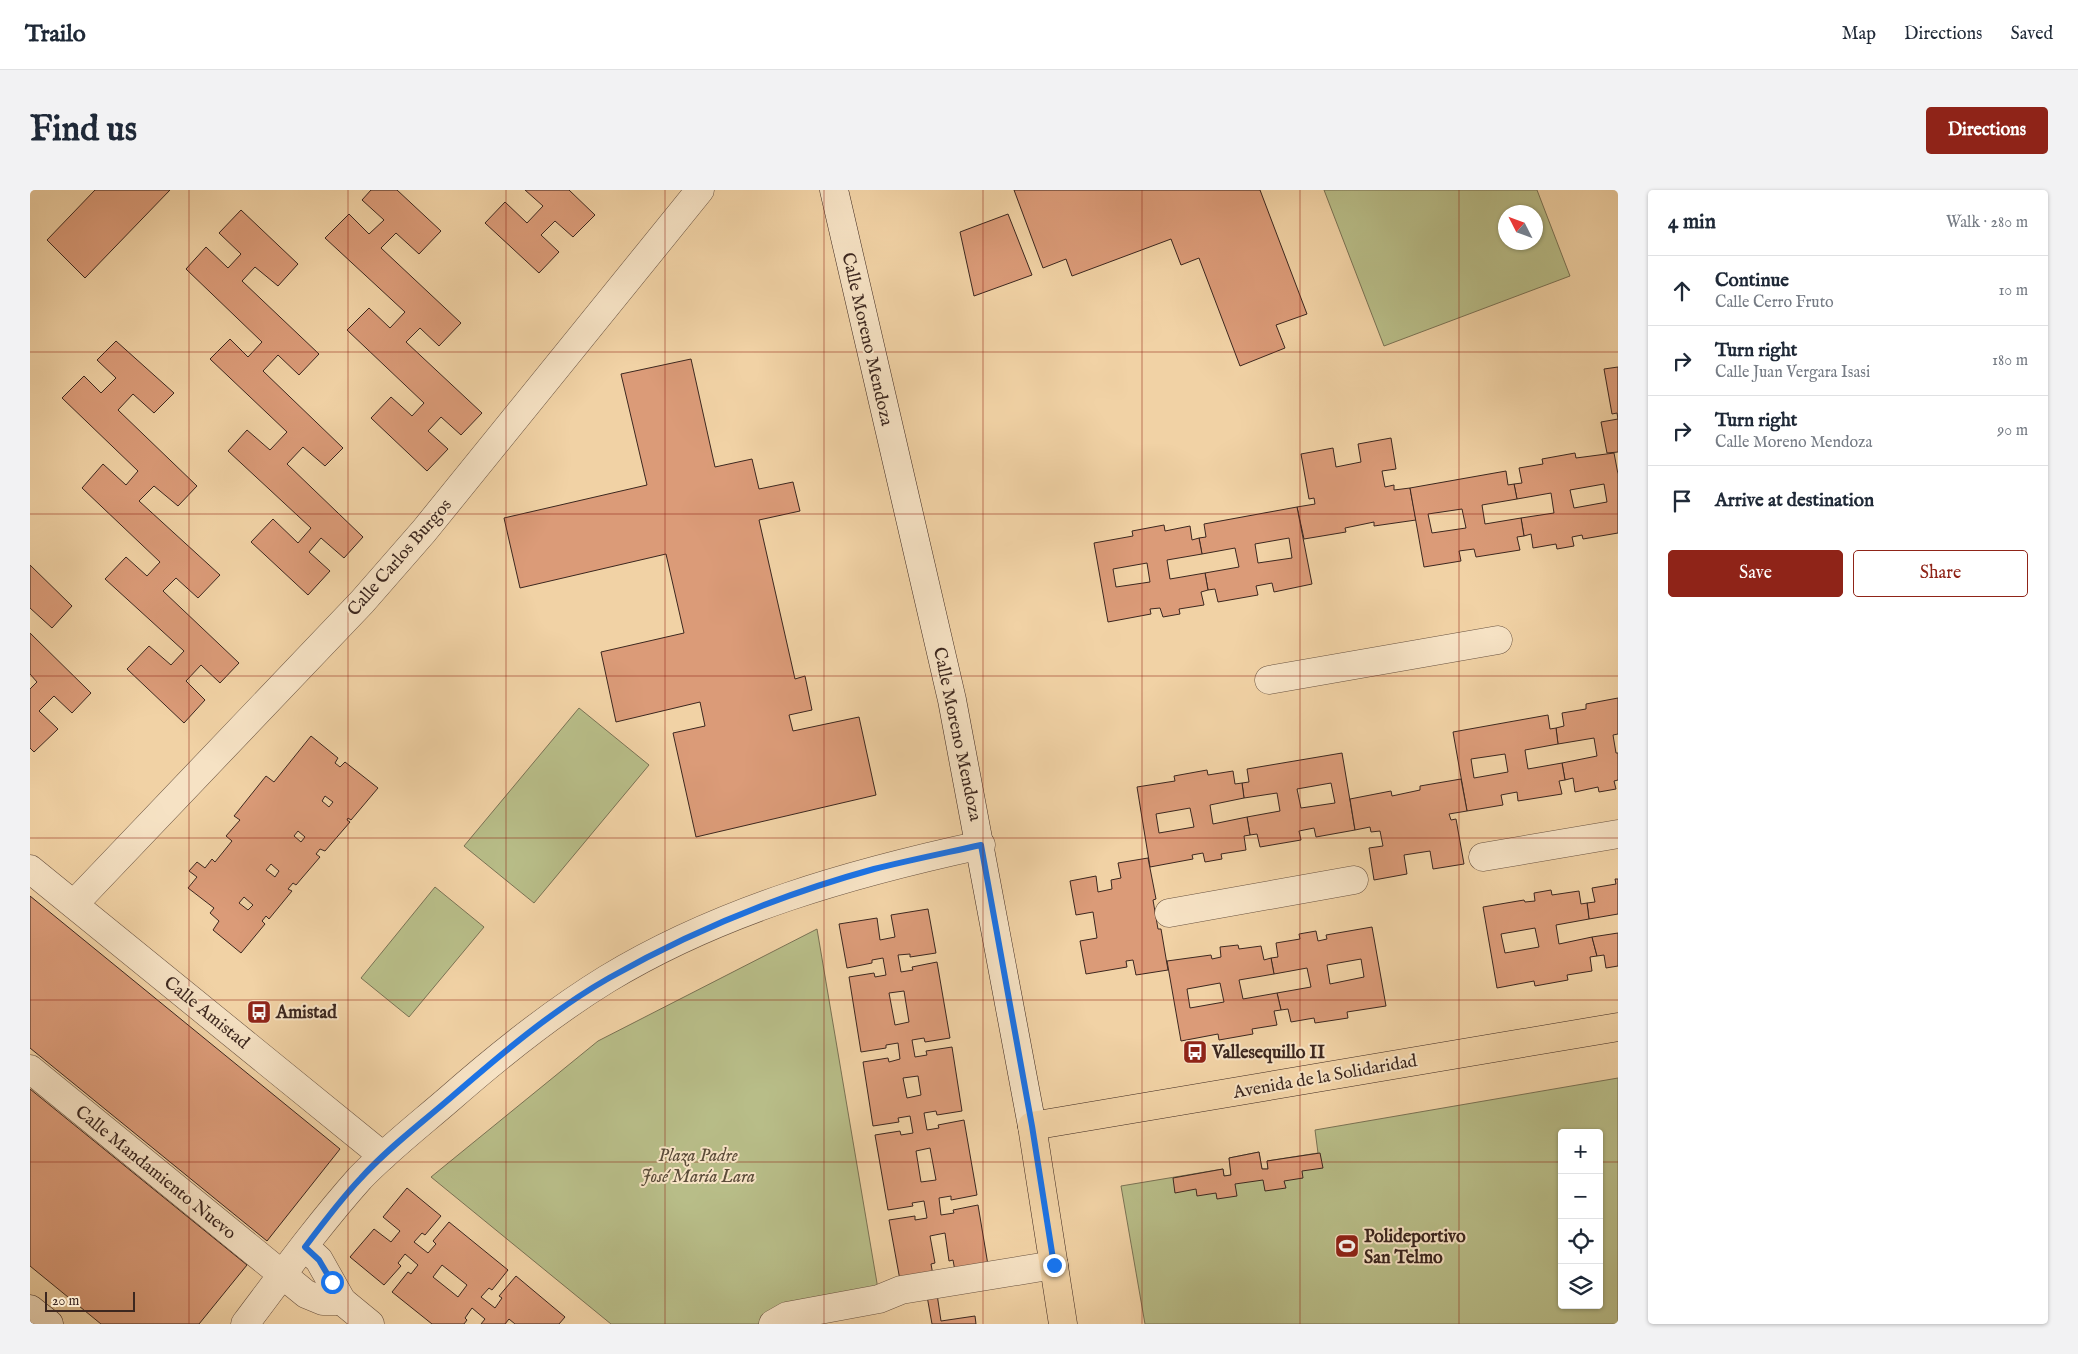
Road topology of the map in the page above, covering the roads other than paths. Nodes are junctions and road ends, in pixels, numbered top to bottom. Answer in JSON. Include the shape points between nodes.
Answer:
{"nodes":[{"id":1,"x":700,"y":190,"type":"edge"},
{"id":2,"x":831,"y":196,"type":"edge"},
{"id":3,"x":1498,"y":640,"type":"dead end"},
{"id":4,"x":1269,"y":680,"type":"dead end"},
{"id":5,"x":1618,"y":834,"type":"edge"},
{"id":6,"x":981,"y":845,"type":"junction"},
{"id":7,"x":1483,"y":858,"type":"dead end"},
{"id":8,"x":30,"y":868,"type":"edge"},
{"id":9,"x":1354,"y":880,"type":"dead end"},
{"id":10,"x":74,"y":904,"type":"junction"},
{"id":11,"x":1169,"y":913,"type":"dead end"},
{"id":12,"x":1618,"y":1027,"type":"edge"},
{"id":13,"x":30,"y":1069,"type":"edge"},
{"id":14,"x":1032,"y":1126,"type":"junction"},
{"id":15,"x":383,"y":1156,"type":"junction"},
{"id":16,"x":305,"y":1247,"type":"junction"},
{"id":17,"x":1054,"y":1265,"type":"junction"},
{"id":18,"x":282,"y":1275,"type":"junction"},
{"id":19,"x":342,"y":1301,"type":"junction"},
{"id":20,"x":30,"y":1309,"type":"edge"},
{"id":21,"x":49,"y":1324,"type":"edge"},
{"id":22,"x":245,"y":1324,"type":"edge"},
{"id":23,"x":370,"y":1324,"type":"edge"},
{"id":24,"x":773,"y":1324,"type":"edge"},
{"id":25,"x":1063,"y":1324,"type":"edge"}],
"edges":[{"from":1,"to":10,"type":"street","name":"Calle Carlos Burgos","via":[[424,531],[362,602]]},
{"from":2,"to":6,"type":"street","name":"Calle Moreno Mendoza","via":[[952,700]]},
{"from":3,"to":4,"type":"street"},
{"from":5,"to":7,"type":"street"},
{"from":6,"to":14,"type":"street","name":"Calle Moreno Mendoza"},
{"from":6,"to":15,"type":"street","via":[[842,879],[720,923],[665,948],[608,978],[555,1013]]},
{"from":8,"to":10,"type":"street","name":"Calle Amistad"},
{"from":9,"to":11,"type":"street"},
{"from":10,"to":15,"type":"street","name":"Calle Amistad"},
{"from":12,"to":14,"type":"main road","name":"Avenida de la Solidaridad"},
{"from":13,"to":18,"type":"street","name":"Calle Mandamiento Nuevo"},
{"from":14,"to":17,"type":"main road","name":"Calle Moreno Mendoza"},
{"from":15,"to":16,"type":"street"},
{"from":16,"to":18,"type":"street"},
{"from":16,"to":19,"type":"street","via":[[319,1260]]},
{"from":17,"to":24,"type":"street","via":[[901,1290],[879,1299],[787,1316]]},
{"from":17,"to":25,"type":"main road","name":"Calle Moreno Mendoza"},
{"from":18,"to":19,"type":"street","name":"Calle Mandamiento Nuevo","via":[[306,1294],[322,1301]]},
{"from":18,"to":22,"type":"street"},
{"from":19,"to":23,"type":"street"},
{"from":20,"to":21,"type":"street"}]}
